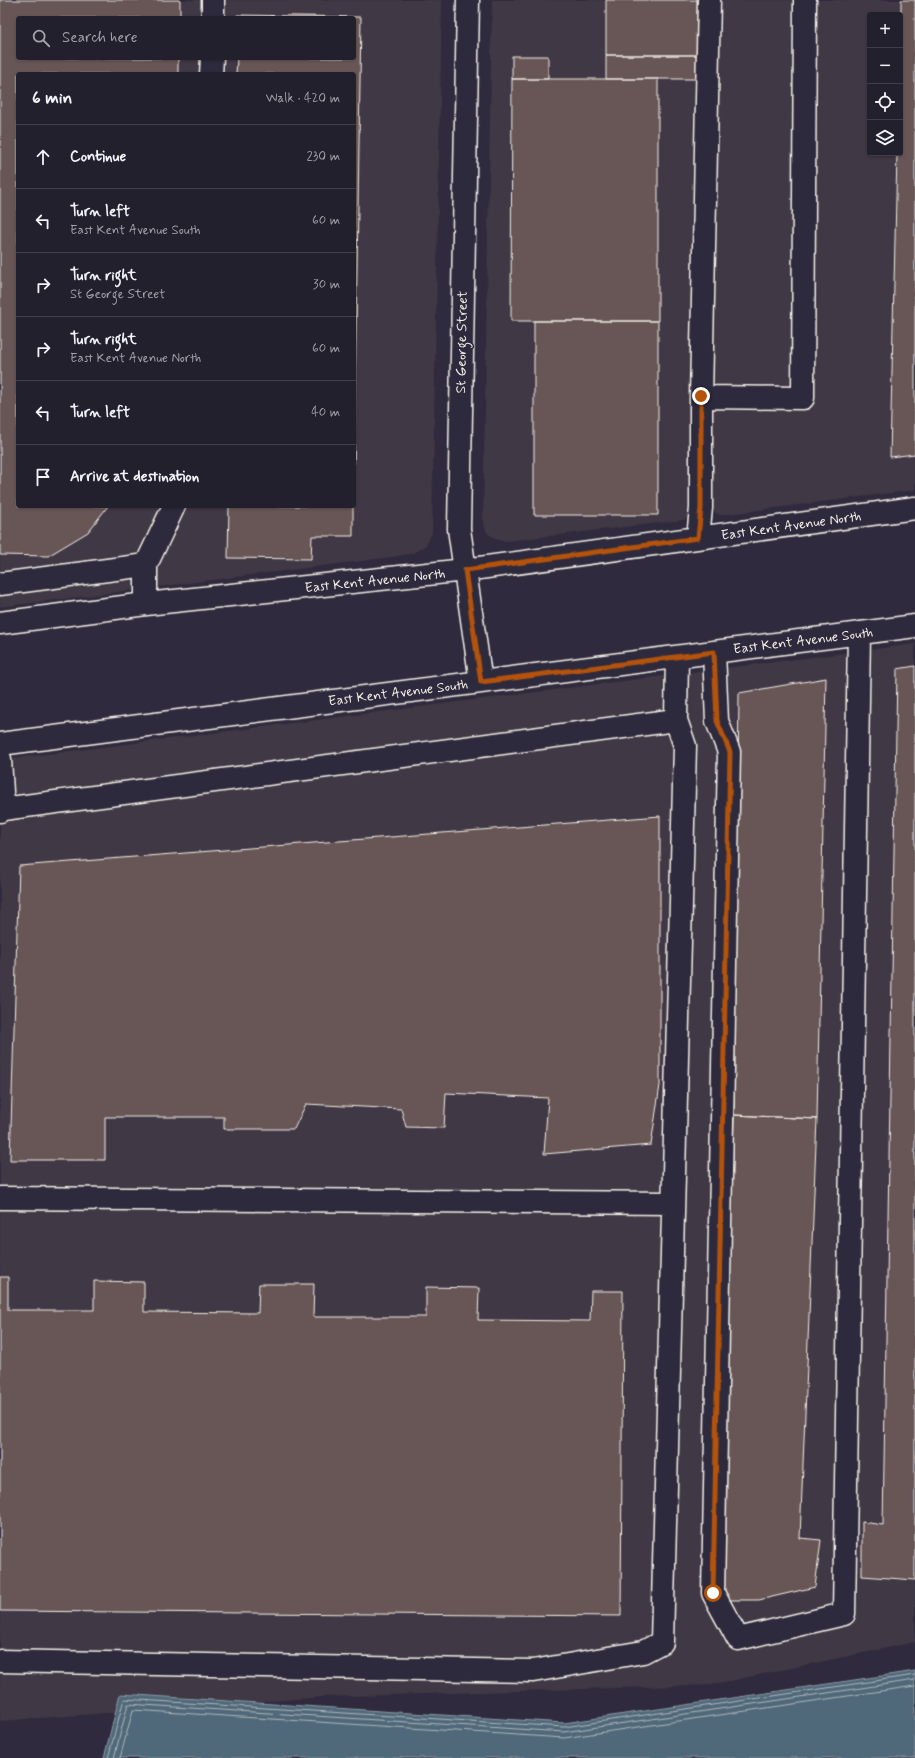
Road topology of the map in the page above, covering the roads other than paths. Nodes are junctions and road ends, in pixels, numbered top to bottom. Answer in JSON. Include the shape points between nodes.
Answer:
{"nodes":[{"id":1,"x":213,"y":0,"type":"edge"},
{"id":2,"x":468,"y":0,"type":"edge"},
{"id":3,"x":709,"y":0,"type":"edge"},
{"id":4,"x":805,"y":0,"type":"edge"},
{"id":5,"x":213,"y":16,"type":"edge"},
{"id":6,"x":212,"y":60,"type":"edge"},
{"id":7,"x":212,"y":72,"type":"edge"},
{"id":8,"x":701,"y":396,"type":"junction"},
{"id":9,"x":173,"y":508,"type":"edge"},
{"id":10,"x":915,"y":508,"type":"edge"},
{"id":11,"x":698,"y":538,"type":"junction"},
{"id":12,"x":146,"y":565,"type":"junction"},
{"id":13,"x":465,"y":570,"type":"junction"},
{"id":14,"x":0,"y":584,"type":"edge"},
{"id":15,"x":146,"y":604,"type":"junction"},
{"id":16,"x":0,"y":623,"type":"edge"},
{"id":17,"x":915,"y":626,"type":"edge"},
{"id":18,"x":859,"y":633,"type":"junction"},
{"id":19,"x":714,"y":652,"type":"junction"},
{"id":20,"x":677,"y":656,"type":"junction"},
{"id":21,"x":481,"y":682,"type":"junction"},
{"id":22,"x":676,"y":720,"type":"junction"},
{"id":23,"x":0,"y":744,"type":"edge"},
{"id":24,"x":0,"y":759,"type":"edge"},
{"id":25,"x":2,"y":810,"type":"edge"},
{"id":26,"x":0,"y":1198,"type":"edge"},
{"id":27,"x":673,"y":1203,"type":"junction"},
{"id":28,"x":0,"y":1661,"type":"edge"}],
"edges":[{"from":1,"to":5,"type":"street"},
{"from":2,"to":13,"type":"street","name":"St George Street","via":[[459,529]]},
{"from":3,"to":8,"type":"street"},
{"from":4,"to":8,"type":"street","via":[[803,398]]},
{"from":6,"to":7,"type":"street"},
{"from":8,"to":11,"type":"street","via":[[701,508]]},
{"from":9,"to":12,"type":"street"},
{"from":10,"to":11,"type":"street","name":"East Kent Avenue North"},
{"from":11,"to":13,"type":"street","name":"East Kent Avenue North"},
{"from":12,"to":14,"type":"street"},
{"from":12,"to":15,"type":"street"},
{"from":13,"to":15,"type":"street","name":"East Kent Avenue North"},
{"from":13,"to":21,"type":"street","name":"St George Street"},
{"from":15,"to":16,"type":"street","name":"East Kent Avenue North"},
{"from":17,"to":18,"type":"street","name":"East Kent Avenue South"},
{"from":18,"to":19,"type":"street","name":"East Kent Avenue South"},
{"from":18,"to":19,"type":"street","via":[[844,1614],[738,1639],[713,1593],[730,752],[717,721]]},
{"from":19,"to":20,"type":"street","name":"East Kent Avenue South"},
{"from":20,"to":21,"type":"street","name":"East Kent Avenue South"},
{"from":20,"to":22,"type":"street"},
{"from":21,"to":23,"type":"street","name":"East Kent Avenue South"},
{"from":22,"to":25,"type":"street"},
{"from":22,"to":27,"type":"street","via":[[685,746]]},
{"from":24,"to":25,"type":"street"},
{"from":26,"to":27,"type":"street"},
{"from":27,"to":28,"type":"street","via":[[662,1642],[643,1652],[533,1671]]}]}
